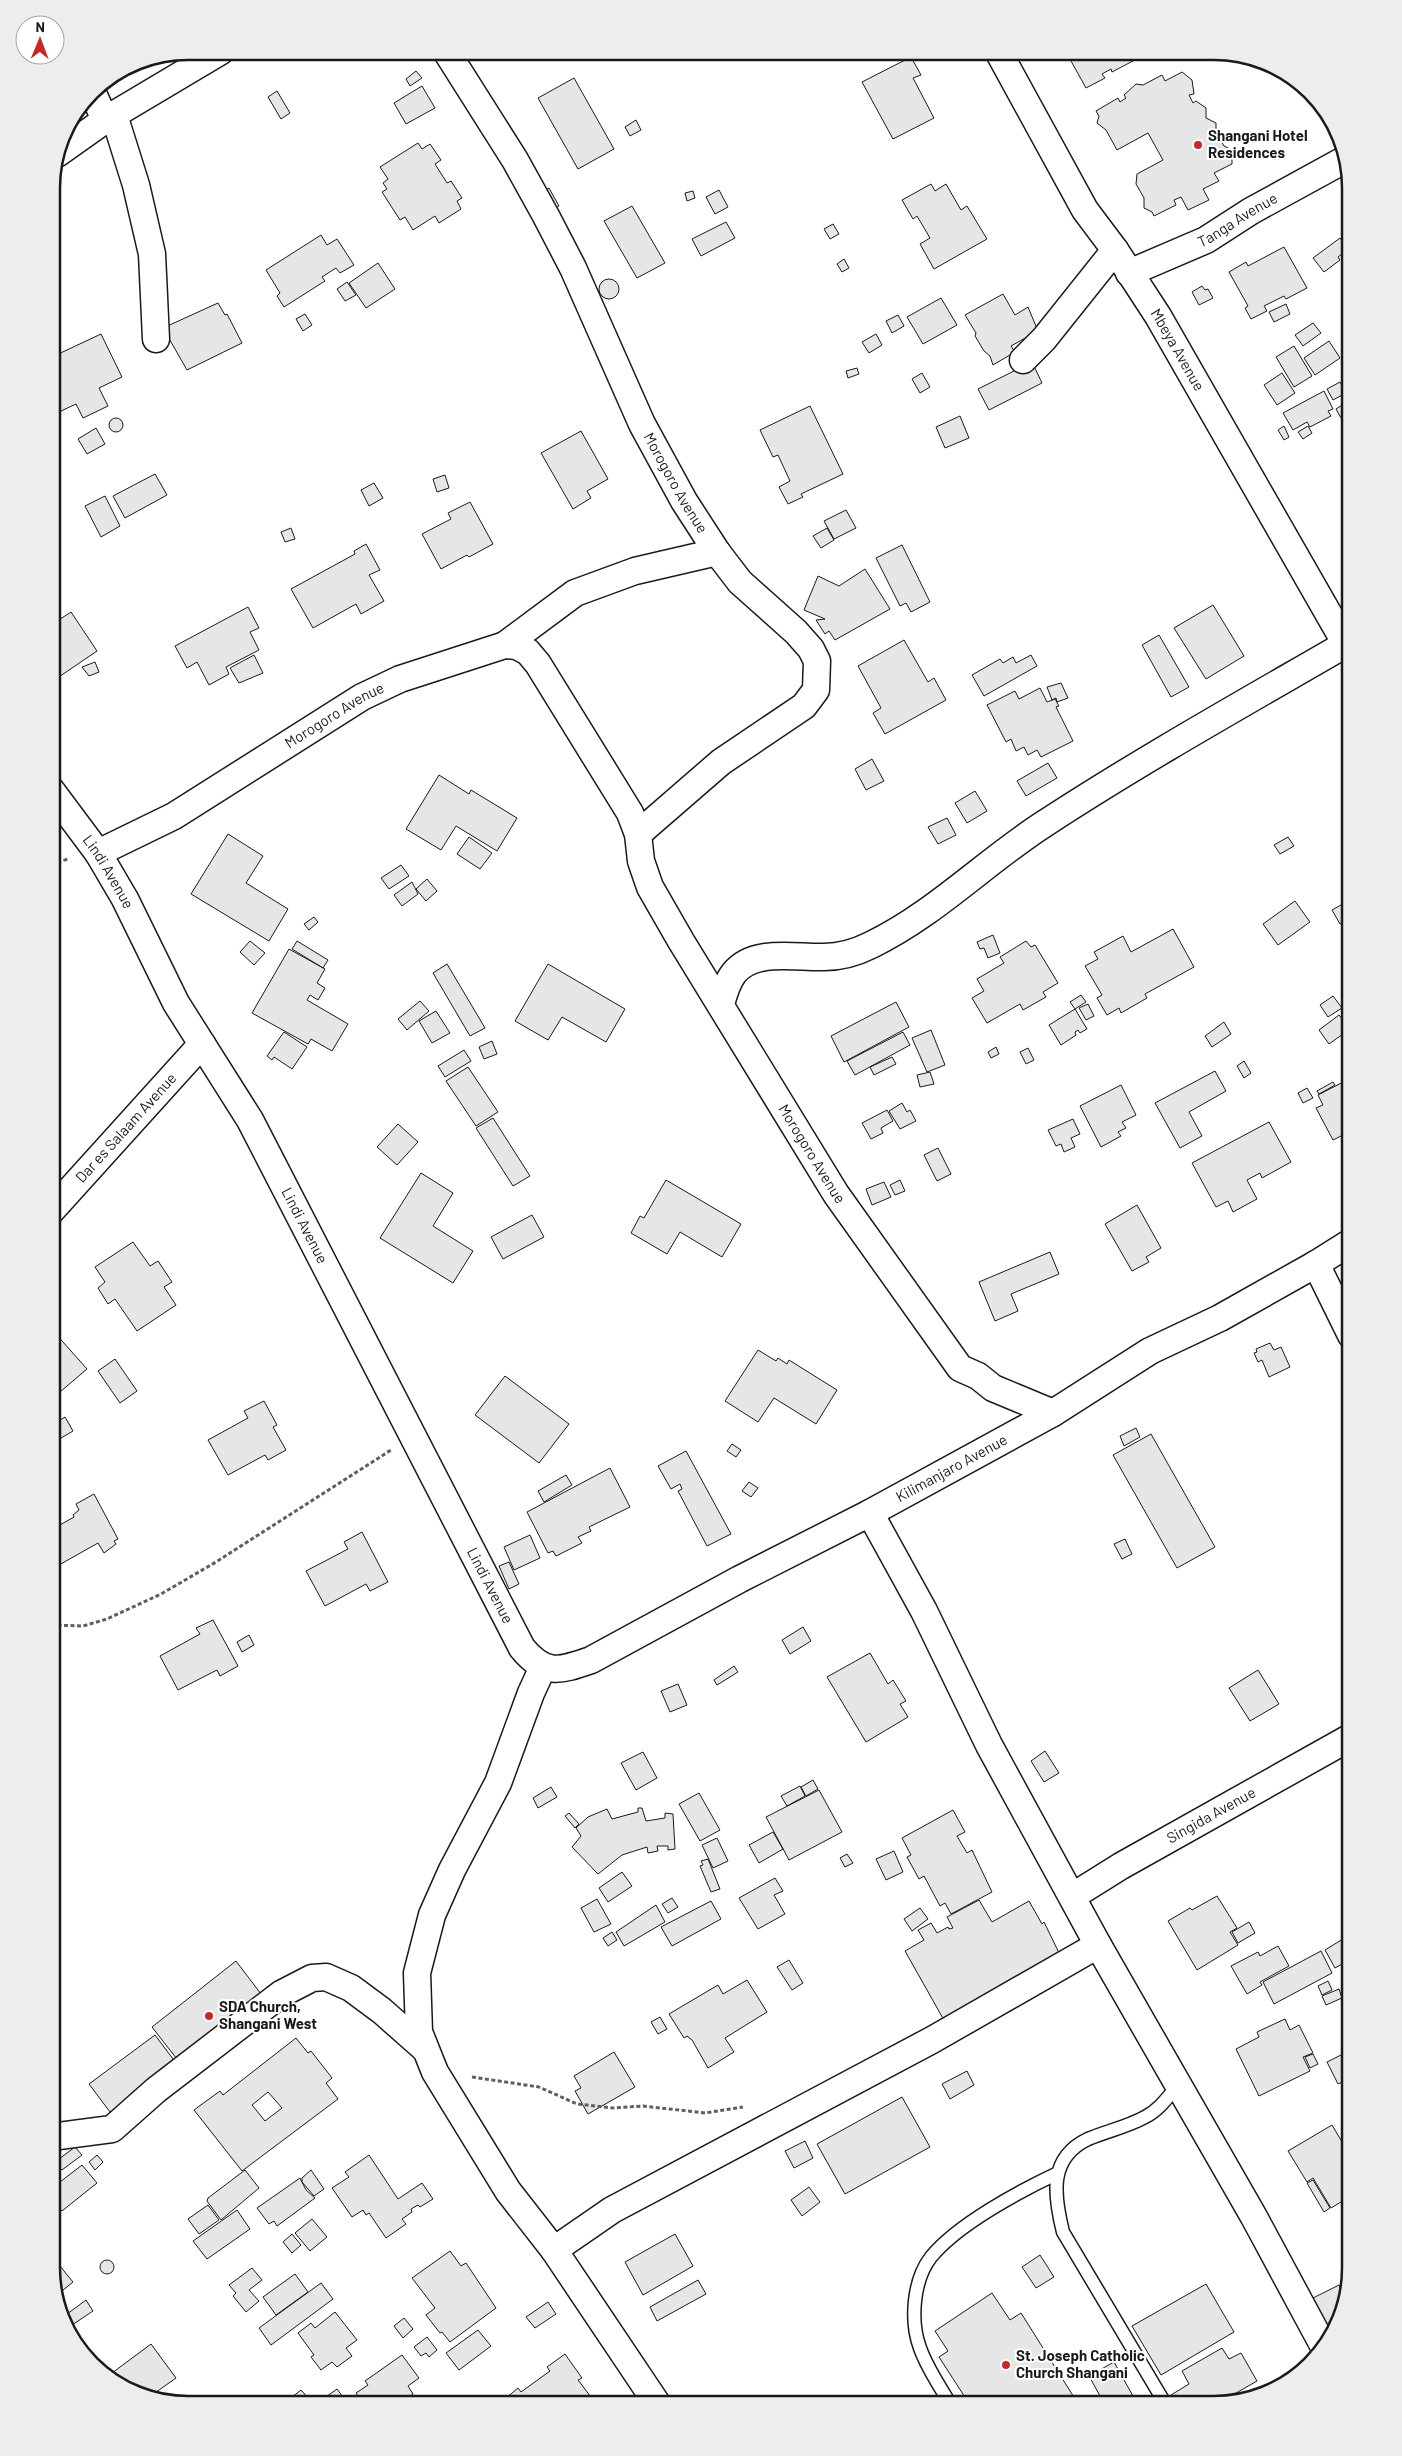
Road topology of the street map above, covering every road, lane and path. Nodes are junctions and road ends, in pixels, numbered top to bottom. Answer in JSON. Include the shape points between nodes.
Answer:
{"nodes":[{"id":1,"x":206,"y":60,"type":"edge"},
{"id":2,"x":452,"y":60,"type":"edge"},
{"id":3,"x":1002,"y":60,"type":"edge"},
{"id":4,"x":98,"y":98,"type":"edge"},
{"id":5,"x":110,"y":117,"type":"junction"},
{"id":6,"x":67,"y":147,"type":"edge"},
{"id":7,"x":1340,"y":162,"type":"edge"},
{"id":8,"x":1114,"y":250,"type":"junction"},
{"id":9,"x":1129,"y":274,"type":"junction"},
{"id":10,"x":156,"y":339,"type":"dead end"},
{"id":11,"x":1023,"y":360,"type":"dead end"},
{"id":12,"x":717,"y":552,"type":"junction"},
{"id":13,"x":1342,"y":638,"type":"edge"},
{"id":14,"x":505,"y":645,"type":"junction"},
{"id":15,"x":1342,"y":652,"type":"edge"},
{"id":16,"x":60,"y":801,"type":"edge"},
{"id":17,"x":638,"y":834,"type":"junction"},
{"id":18,"x":98,"y":854,"type":"junction"},
{"id":19,"x":721,"y":1004,"type":"junction"},
{"id":20,"x":202,"y":1044,"type":"junction"},
{"id":21,"x":60,"y":1201,"type":"edge"},
{"id":22,"x":1342,"y":1248,"type":"edge"},
{"id":23,"x":1316,"y":1264,"type":"junction"},
{"id":24,"x":1342,"y":1317,"type":"edge"},
{"id":25,"x":1053,"y":1413,"type":"junction"},
{"id":26,"x":412,"y":1437,"type":"junction"},
{"id":27,"x":870,"y":1513,"type":"junction"},
{"id":28,"x":60,"y":1625,"type":"edge"},
{"id":29,"x":543,"y":1667,"type":"junction"},
{"id":30,"x":1342,"y":1742,"type":"edge"},
{"id":31,"x":1073,"y":1896,"type":"junction"},
{"id":32,"x":1098,"y":1945,"type":"junction"},
{"id":33,"x":430,"y":2061,"type":"junction"},
{"id":34,"x":1178,"y":2085,"type":"junction"},
{"id":35,"x":748,"y":2106,"type":"dead end"},
{"id":36,"x":60,"y":2137,"type":"edge"},
{"id":37,"x":1058,"y":2173,"type":"junction"},
{"id":38,"x":554,"y":2250,"type":"junction"},
{"id":39,"x":1320,"y":2339,"type":"edge"},
{"id":40,"x":652,"y":2396,"type":"edge"},
{"id":41,"x":946,"y":2396,"type":"edge"},
{"id":42,"x":1161,"y":2396,"type":"edge"}],
"edges":[{"from":1,"to":5,"type":"street"},
{"from":2,"to":12,"type":"street","name":"Morogoro Avenue","via":[[546,216],[573,268],[654,448]]},
{"from":3,"to":8,"type":"street","name":"Mbeya Avenue","via":[[1085,210]]},
{"from":4,"to":5,"type":"street"},
{"from":5,"to":6,"type":"street"},
{"from":5,"to":10,"type":"street","via":[[136,185],[152,254]]},
{"from":7,"to":9,"type":"street","name":"Tanga Avenue","via":[[1206,240]]},
{"from":8,"to":9,"type":"street","name":"Mbeya Avenue"},
{"from":8,"to":11,"type":"street","via":[[1044,339]]},
{"from":9,"to":13,"type":"street","name":"Mbeya Avenue","via":[[1158,316],[1226,431]]},
{"from":12,"to":14,"type":"street","via":[[635,571],[575,593]]},
{"from":12,"to":17,"type":"street","name":"Morogoro Avenue","via":[[748,590],[812,649],[816,661],[816,690],[804,706],[722,762]]},
{"from":14,"to":17,"type":"street","name":"Morogoro Avenue","via":[[517,646],[528,652],[538,664],[615,787]]},
{"from":14,"to":18,"type":"street","name":"Morogoro Avenue","via":[[400,679],[362,697],[174,816]]},
{"from":15,"to":19,"type":"street","via":[[1154,755],[1042,825],[900,930],[870,946],[838,956],[754,960],[734,973]]},
{"from":16,"to":18,"type":"street","name":"Lindi Avenue"},
{"from":17,"to":19,"type":"street","name":"Morogoro Avenue","via":[[641,862],[650,887]]},
{"from":18,"to":20,"type":"street","name":"Lindi Avenue","via":[[176,1003]]},
{"from":19,"to":25,"type":"street","name":"Morogoro Avenue","via":[[836,1194],[960,1368],[993,1388]]},
{"from":20,"to":21,"type":"street","name":"Dar es Salaam Avenue"},
{"from":20,"to":26,"type":"street","name":"Lindi Avenue","via":[[250,1120]]},
{"from":22,"to":23,"type":"street","name":"Kilimanjaro Avenue"},
{"from":23,"to":24,"type":"street"},
{"from":23,"to":25,"type":"street","name":"Kilimanjaro Avenue","via":[[1220,1318],[1150,1351]]},
{"from":25,"to":27,"type":"street","name":"Kilimanjaro Avenue"},
{"from":26,"to":28,"type":"path","via":[[161,1594],[107,1619],[83,1626]]},
{"from":26,"to":29,"type":"street","name":"Lindi Avenue","via":[[522,1648]]},
{"from":27,"to":29,"type":"street","name":"Kilimanjaro Avenue","via":[[590,1660],[565,1669]]},
{"from":27,"to":31,"type":"street","via":[[924,1611],[989,1745]]},
{"from":29,"to":33,"type":"street","via":[[498,1784],[432,1915],[417,1979],[420,2032]]},
{"from":30,"to":31,"type":"street","name":"Singida Avenue"},
{"from":31,"to":32,"type":"street"},
{"from":32,"to":34,"type":"street"},
{"from":32,"to":38,"type":"street","via":[[932,2040],[612,2210]]},
{"from":33,"to":35,"type":"path","via":[[539,2087],[577,2104],[613,2108],[642,2106],[705,2113]]},
{"from":33,"to":36,"type":"street","via":[[382,2011],[351,1988],[326,1977],[312,1978],[281,1994],[156,2090],[112,2129]]},
{"from":33,"to":38,"type":"street","via":[[508,2191]]},
{"from":34,"to":37,"type":"lane","via":[[1162,2104],[1146,2116],[1088,2140],[1068,2152]]},
{"from":34,"to":39,"type":"street"},
{"from":37,"to":41,"type":"lane","via":[[1030,2186],[961,2230],[932,2257],[920,2275],[915,2318],[919,2347]]},
{"from":37,"to":42,"type":"lane","via":[[1056,2204],[1063,2232]]},
{"from":38,"to":40,"type":"street"}]}
